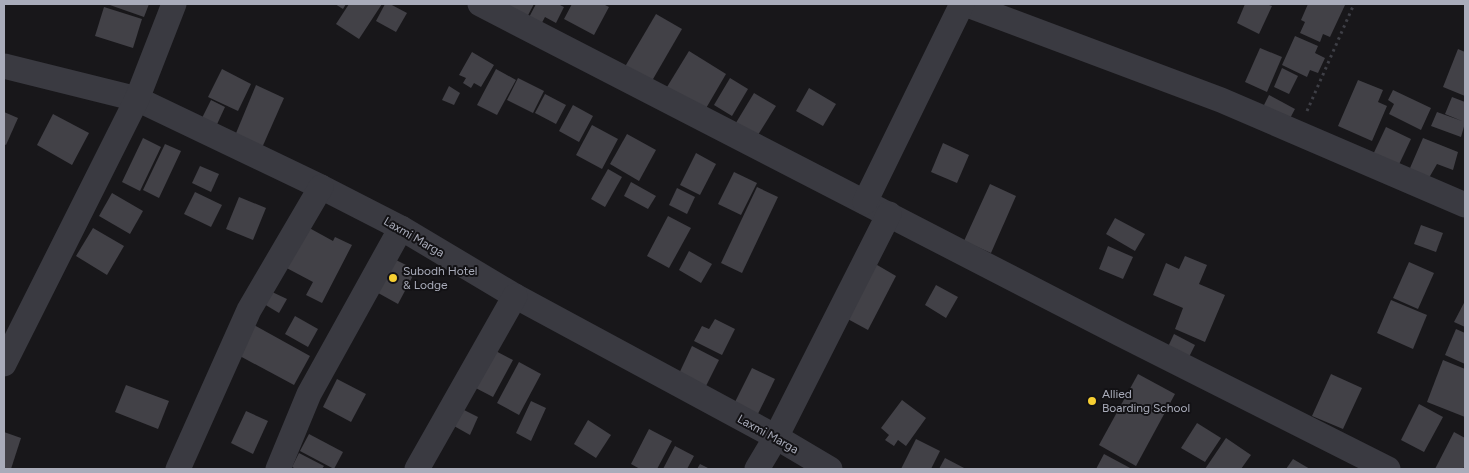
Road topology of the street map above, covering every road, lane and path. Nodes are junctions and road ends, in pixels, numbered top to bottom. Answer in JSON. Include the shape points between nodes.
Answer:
{"nodes":[{"id":1,"x":174,"y":4,"type":"edge"},
{"id":2,"x":480,"y":4,"type":"edge"},
{"id":3,"x":964,"y":4,"type":"edge"},
{"id":4,"x":1354,"y":4,"type":"edge"},
{"id":5,"x":4,"y":66,"type":"edge"},
{"id":6,"x":137,"y":99,"type":"junction"},
{"id":7,"x":1298,"y":134,"type":"junction"},
{"id":8,"x":321,"y":186,"type":"junction"},
{"id":9,"x":865,"y":202,"type":"junction"},
{"id":10,"x":1465,"y":206,"type":"edge"},
{"id":11,"x":889,"y":214,"type":"junction"},
{"id":12,"x":401,"y":228,"type":"junction"},
{"id":13,"x":515,"y":296,"type":"junction"},
{"id":14,"x":4,"y":364,"type":"edge"},
{"id":15,"x":776,"y":437,"type":"junction"},
{"id":16,"x":178,"y":469,"type":"edge"},
{"id":17,"x":278,"y":469,"type":"edge"},
{"id":18,"x":417,"y":469,"type":"edge"},
{"id":19,"x":757,"y":469,"type":"edge"},
{"id":20,"x":830,"y":469,"type":"edge"},
{"id":21,"x":1388,"y":469,"type":"edge"}],
"edges":[{"from":1,"to":6,"type":"street"},
{"from":2,"to":9,"type":"street"},
{"from":3,"to":7,"type":"street","via":[[1221,100]]},
{"from":3,"to":9,"type":"street"},
{"from":4,"to":7,"type":"path"},
{"from":5,"to":6,"type":"street","name":"Laxmi Marga"},
{"from":6,"to":8,"type":"street","name":"Laxmi Marga"},
{"from":6,"to":14,"type":"street"},
{"from":7,"to":10,"type":"street"},
{"from":8,"to":12,"type":"street","name":"Laxmi Marga"},
{"from":8,"to":16,"type":"street","via":[[249,310]]},
{"from":9,"to":11,"type":"street"},
{"from":11,"to":15,"type":"street"},
{"from":11,"to":21,"type":"street"},
{"from":12,"to":13,"type":"street","name":"Laxmi Marga"},
{"from":12,"to":17,"type":"street","via":[[309,394]]},
{"from":13,"to":15,"type":"street","name":"Laxmi Marga"},
{"from":13,"to":18,"type":"street"},
{"from":15,"to":19,"type":"street"},
{"from":15,"to":20,"type":"street","name":"Laxmi Marga"}]}
